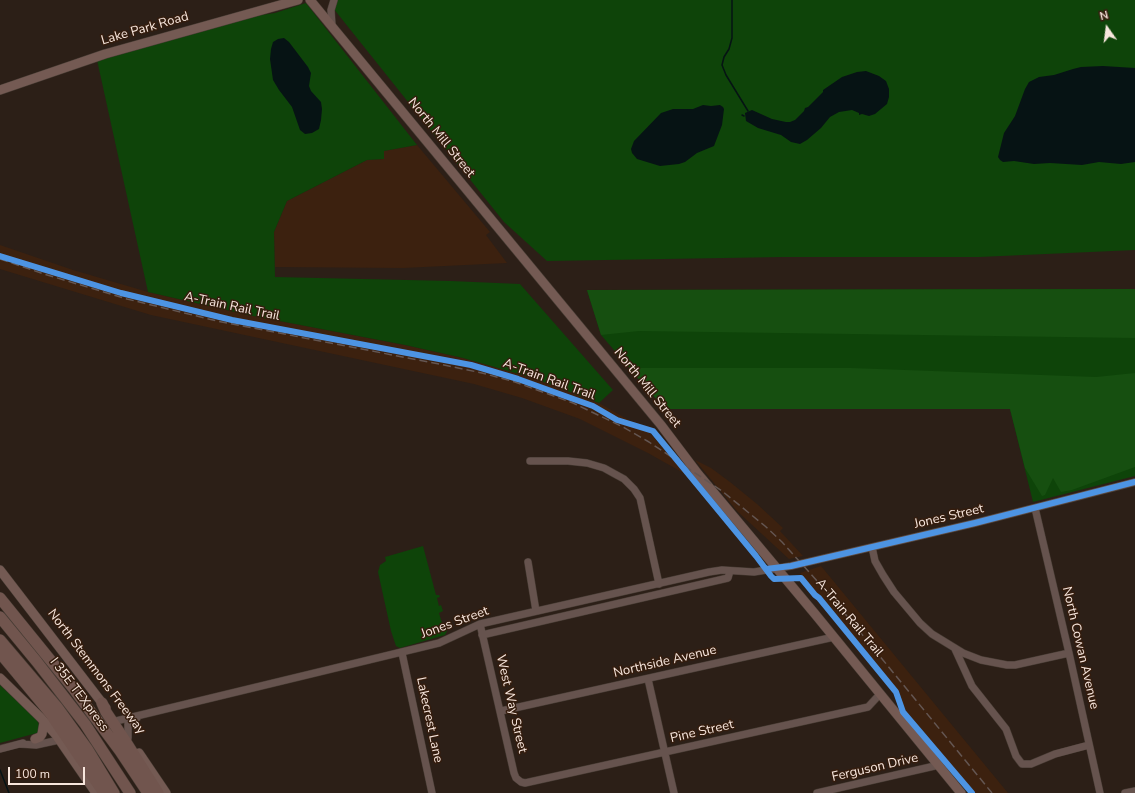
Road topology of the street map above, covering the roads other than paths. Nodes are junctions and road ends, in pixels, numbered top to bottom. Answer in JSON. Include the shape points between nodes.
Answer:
{"nodes":[{"id":1,"x":298,"y":0,"type":"edge"},
{"id":2,"x":310,"y":0,"type":"edge"},
{"id":3,"x":334,"y":0,"type":"edge"},
{"id":4,"x":332,"y":25,"type":"junction"},
{"id":5,"x":0,"y":90,"type":"edge"},
{"id":6,"x":530,"y":461,"type":"dead end"},
{"id":7,"x":1135,"y":482,"type":"edge"},
{"id":8,"x":1035,"y":508,"type":"junction"},
{"id":9,"x":872,"y":547,"type":"junction"},
{"id":10,"x":528,"y":562,"type":"dead end"},
{"id":11,"x":777,"y":568,"type":"junction"},
{"id":12,"x":0,"y":570,"type":"edge"},
{"id":13,"x":730,"y":571,"type":"junction"},
{"id":14,"x":659,"y":584,"type":"junction"},
{"id":15,"x":0,"y":598,"type":"edge"},
{"id":16,"x":536,"y":611,"type":"junction"},
{"id":17,"x":0,"y":617,"type":"edge"},
{"id":18,"x":480,"y":624,"type":"junction"},
{"id":19,"x":0,"y":629,"type":"edge"},
{"id":20,"x":482,"y":635,"type":"junction"},
{"id":21,"x":834,"y":637,"type":"junction"},
{"id":22,"x":0,"y":640,"type":"edge"},
{"id":23,"x":955,"y":649,"type":"junction"},
{"id":24,"x":0,"y":653,"type":"edge"},
{"id":25,"x":402,"y":653,"type":"junction"},
{"id":26,"x":1069,"y":653,"type":"junction"},
{"id":27,"x":0,"y":678,"type":"edge"},
{"id":28,"x":648,"y":679,"type":"junction"},
{"id":29,"x":880,"y":694,"type":"junction"},
{"id":30,"x":102,"y":704,"type":"junction"},
{"id":31,"x":57,"y":707,"type":"junction"},
{"id":32,"x":501,"y":711,"type":"junction"},
{"id":33,"x":142,"y":715,"type":"junction"},
{"id":34,"x":116,"y":721,"type":"junction"},
{"id":35,"x":44,"y":722,"type":"junction"},
{"id":36,"x":128,"y":738,"type":"junction"},
{"id":37,"x":34,"y":739,"type":"joint"},
{"id":38,"x":59,"y":740,"type":"junction"},
{"id":39,"x":20,"y":744,"type":"junction"},
{"id":40,"x":1089,"y":745,"type":"junction"},
{"id":41,"x":0,"y":749,"type":"edge"},
{"id":42,"x":665,"y":753,"type":"junction"},
{"id":43,"x":939,"y":765,"type":"junction"},
{"id":44,"x":525,"y":783,"type":"joint"},
{"id":45,"x":1135,"y":791,"type":"edge"},
{"id":46,"x":96,"y":793,"type":"edge"},
{"id":47,"x":104,"y":793,"type":"edge"},
{"id":48,"x":114,"y":793,"type":"edge"},
{"id":49,"x":130,"y":793,"type":"edge"},
{"id":50,"x":148,"y":793,"type":"edge"},
{"id":51,"x":158,"y":793,"type":"edge"},
{"id":52,"x":166,"y":793,"type":"edge"},
{"id":53,"x":432,"y":793,"type":"edge"},
{"id":54,"x":674,"y":793,"type":"edge"},
{"id":55,"x":817,"y":793,"type":"edge"},
{"id":56,"x":962,"y":793,"type":"edge"},
{"id":57,"x":1100,"y":793,"type":"edge"},
{"id":58,"x":1125,"y":793,"type":"edge"}],
"edges":[{"from":1,"to":5,"type":"main road","name":"Lake Park Road","via":[[93,58]]},
{"from":2,"to":4,"type":"main road","name":"North Mill Street"},
{"from":3,"to":4,"type":"street","via":[[331,10]]},
{"from":4,"to":11,"type":"main road","name":"North Mill Street"},
{"from":6,"to":14,"type":"street","via":[[568,460],[604,468],[624,479],[640,500]]},
{"from":7,"to":8,"type":"street","name":"Jones Street"},
{"from":8,"to":9,"type":"street","name":"Jones Street"},
{"from":8,"to":26,"type":"street","name":"North Cowan Avenue"},
{"from":9,"to":11,"type":"street","name":"Jones Street"},
{"from":9,"to":23,"type":"street","via":[[879,568],[894,592],[932,634]]},
{"from":10,"to":16,"type":"street"},
{"from":11,"to":13,"type":"street","name":"Jones Street","via":[[754,572]]},
{"from":11,"to":21,"type":"main road","name":"North Mill Street"},
{"from":12,"to":30,"type":"main road","name":"North Stemmons Freeway"},
{"from":13,"to":14,"type":"street","name":"Jones Street","via":[[709,572]]},
{"from":13,"to":20,"type":"street","name":"Jones Street","via":[[728,578]]},
{"from":14,"to":16,"type":"street","name":"Jones Street"},
{"from":15,"to":50,"type":"highway","via":[[69,682]]},
{"from":16,"to":18,"type":"street","name":"Jones Street"},
{"from":17,"to":49,"type":"highway","name":"I 35E TEXpress","via":[[85,724]]},
{"from":18,"to":20,"type":"street","name":"West Way Street"},
{"from":18,"to":25,"type":"street","name":"Jones Street","via":[[440,643]]},
{"from":19,"to":31,"type":"highway","via":[[41,678]]},
{"from":20,"to":32,"type":"street","name":"West Way Street"},
{"from":21,"to":28,"type":"street","name":"Northside Avenue"},
{"from":21,"to":29,"type":"main road","name":"North Mill Street"},
{"from":22,"to":31,"type":"highway"},
{"from":23,"to":26,"type":"street","via":[[981,660],[1007,665]]},
{"from":23,"to":40,"type":"street","via":[[972,686],[1006,729],[1019,762],[1024,765],[1031,764],[1055,754]]},
{"from":24,"to":47,"type":"highway","via":[[50,713]]},
{"from":25,"to":33,"type":"street","name":"Jones Street"},
{"from":25,"to":53,"type":"street","name":"Lakecrest Lane"},
{"from":26,"to":40,"type":"street","name":"North Cowan Avenue"},
{"from":27,"to":35,"type":"main road"},
{"from":28,"to":32,"type":"street","name":"Northside Avenue"},
{"from":28,"to":42,"type":"street"},
{"from":29,"to":42,"type":"street","name":"Pine Street","via":[[868,707]]},
{"from":29,"to":43,"type":"main road","name":"North Mill Street"},
{"from":30,"to":34,"type":"main road","name":"North Stemmons Freeway"},
{"from":30,"to":51,"type":"highway"},
{"from":31,"to":48,"type":"highway","via":[[88,750]]},
{"from":32,"to":44,"type":"street","name":"West Way Street","via":[[514,773],[516,778]]},
{"from":33,"to":34,"type":"street","name":"Jones Street"},
{"from":33,"to":36,"type":"street","name":"Jones Street","via":[[129,722]]},
{"from":34,"to":36,"type":"main road","name":"North Stemmons Freeway"},
{"from":35,"to":37,"type":"main road","via":[[42,734]]},
{"from":35,"to":38,"type":"main road"},
{"from":36,"to":52,"type":"main road","name":"North Stemmons Freeway"},
{"from":37,"to":39,"type":"street"},
{"from":38,"to":39,"type":"street","via":[[36,745]]},
{"from":38,"to":46,"type":"main road"},
{"from":39,"to":41,"type":"street"},
{"from":40,"to":57,"type":"street","name":"North Cowan Avenue"},
{"from":42,"to":44,"type":"street","name":"Pine Street"},
{"from":42,"to":54,"type":"street"},
{"from":43,"to":55,"type":"street","name":"Ferguson Drive"},
{"from":43,"to":56,"type":"main road","name":"North Mill Street"},
{"from":45,"to":58,"type":"street"}]}
